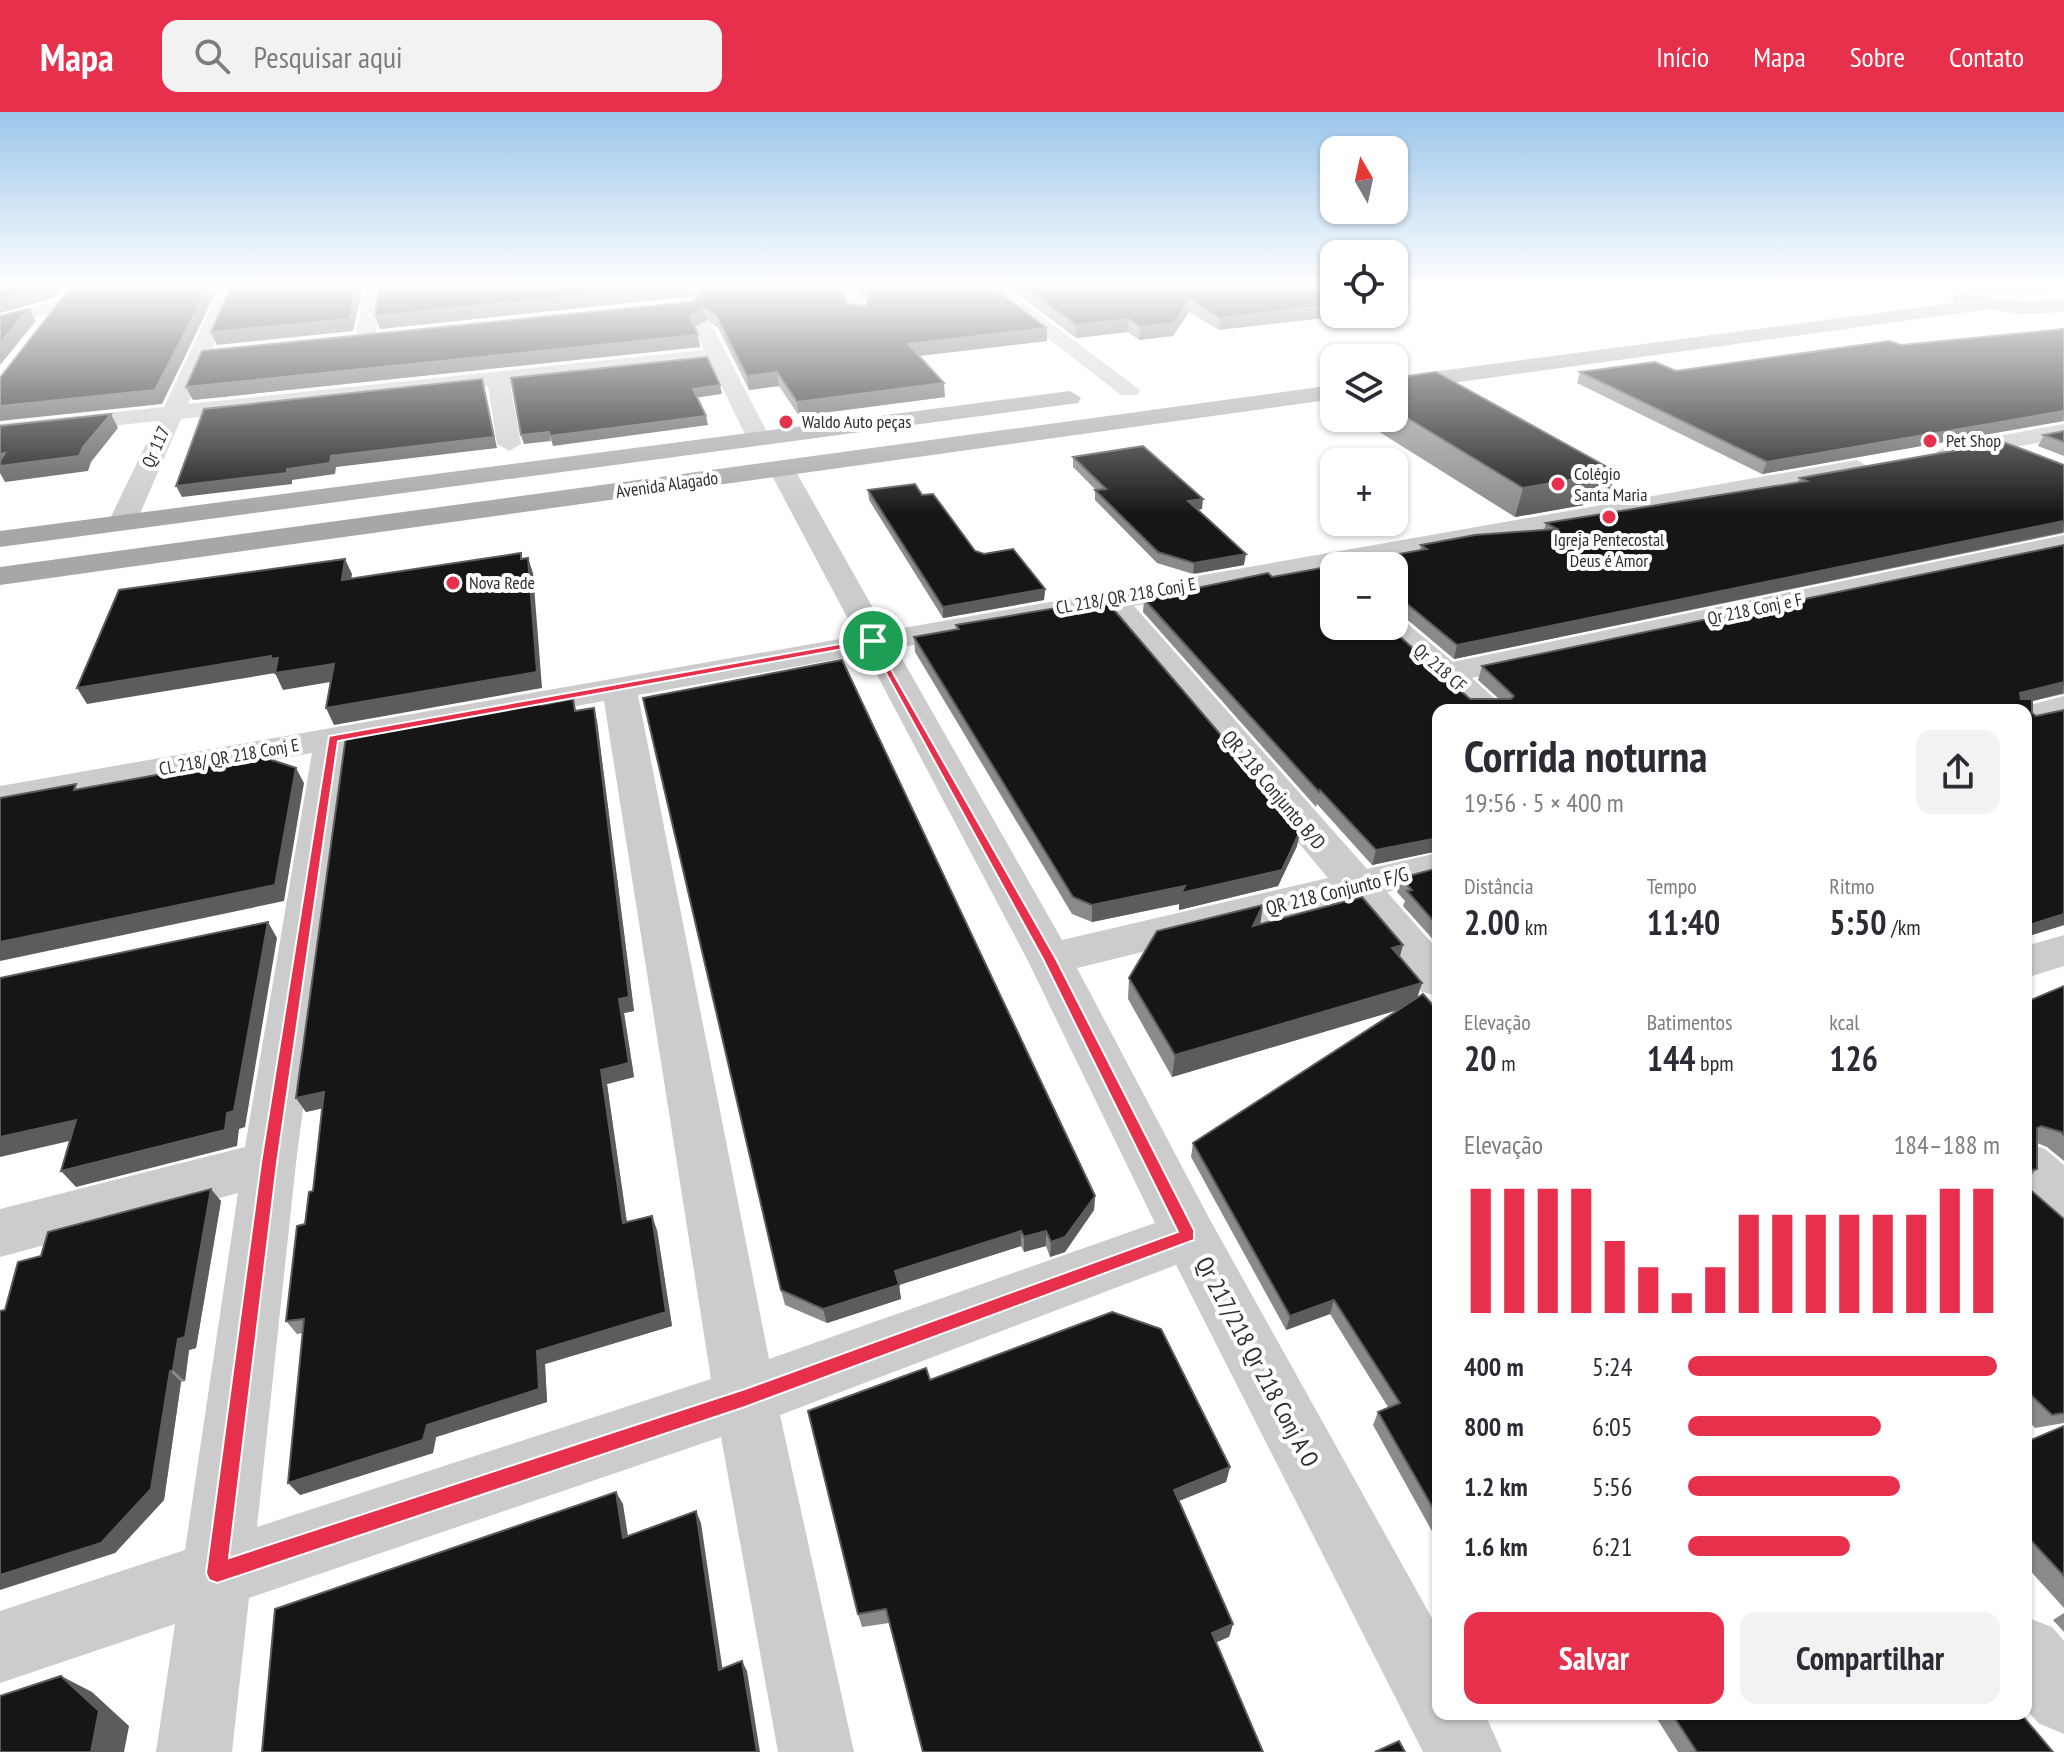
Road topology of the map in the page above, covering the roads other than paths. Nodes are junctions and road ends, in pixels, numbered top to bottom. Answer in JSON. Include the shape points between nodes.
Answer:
{"nodes":[{"id":1,"x":196,"y":361,"type":"edge"},
{"id":2,"x":663,"y":361,"type":"edge"},
{"id":3,"x":721,"y":361,"type":"edge"},
{"id":4,"x":1090,"y":361,"type":"edge"},
{"id":5,"x":1570,"y":361,"type":"edge"},
{"id":6,"x":1578,"y":361,"type":"edge"},
{"id":7,"x":1567,"y":362,"type":"junction"},
{"id":8,"x":498,"y":377,"type":"junction"},
{"id":9,"x":1408,"y":382,"type":"edge"},
{"id":10,"x":1129,"y":390,"type":"junction"},
{"id":11,"x":1320,"y":394,"type":"edge"},
{"id":12,"x":1089,"y":406,"type":"junction"},
{"id":13,"x":171,"y":412,"type":"junction"},
{"id":14,"x":1177,"y":412,"type":"junction"},
{"id":15,"x":0,"y":431,"type":"edge"},
{"id":16,"x":2064,"y":431,"type":"edge"},
{"id":17,"x":758,"y":438,"type":"junction"},
{"id":18,"x":2000,"y":443,"type":"junction"},
{"id":19,"x":509,"y":444,"type":"dead end"},
{"id":20,"x":2038,"y":458,"type":"edge"},
{"id":21,"x":782,"y":470,"type":"junction"},
{"id":22,"x":108,"y":525,"type":"junction"},
{"id":23,"x":0,"y":539,"type":"edge"},
{"id":24,"x":2064,"y":544,"type":"edge"},
{"id":25,"x":1408,"y":554,"type":"edge"},
{"id":26,"x":1320,"y":571,"type":"edge"},
{"id":27,"x":29,"y":572,"type":"junction"},
{"id":28,"x":0,"y":576,"type":"edge"},
{"id":29,"x":1111,"y":598,"type":"junction"},
{"id":30,"x":1408,"y":640,"type":"edge"},
{"id":31,"x":873,"y":641,"type":"junction"},
{"id":32,"x":1447,"y":673,"type":"junction"},
{"id":33,"x":619,"y":687,"type":"junction"},
{"id":34,"x":1482,"y":704,"type":"edge"},
{"id":35,"x":2064,"y":707,"type":"edge"},
{"id":36,"x":2032,"y":715,"type":"edge"},
{"id":37,"x":333,"y":738,"type":"junction"},
{"id":38,"x":0,"y":798,"type":"edge"},
{"id":39,"x":1432,"y":868,"type":"edge"},
{"id":40,"x":1357,"y":887,"type":"junction"},
{"id":41,"x":2064,"y":950,"type":"edge"},
{"id":42,"x":1050,"y":959,"type":"junction"},
{"id":43,"x":2032,"y":960,"type":"edge"},
{"id":44,"x":1432,"y":973,"type":"edge"},
{"id":45,"x":269,"y":1163,"type":"junction"},
{"id":46,"x":2032,"y":1170,"type":"edge"},
{"id":47,"x":2064,"y":1197,"type":"edge"},
{"id":48,"x":0,"y":1233,"type":"edge"},
{"id":49,"x":1189,"y":1235,"type":"junction"},
{"id":50,"x":745,"y":1398,"type":"junction"},
{"id":51,"x":217,"y":1573,"type":"junction"},
{"id":52,"x":0,"y":1647,"type":"edge"},
{"id":53,"x":2032,"y":1660,"type":"edge"},
{"id":54,"x":1432,"y":1692,"type":"edge"},
{"id":55,"x":2064,"y":1697,"type":"edge"},
{"id":56,"x":1447,"y":1720,"type":"edge"},
{"id":57,"x":194,"y":1752,"type":"edge"},
{"id":58,"x":816,"y":1752,"type":"edge"},
{"id":59,"x":1464,"y":1752,"type":"edge"}],
"edges":[{"from":1,"to":13,"type":"street","name":"Qr 117"},
{"from":2,"to":8,"type":"street"},
{"from":3,"to":17,"type":"street"},
{"from":4,"to":10,"type":"street"},
{"from":5,"to":7,"type":"main road"},
{"from":6,"to":7,"type":"main road"},
{"from":7,"to":9,"type":"main road"},
{"from":8,"to":13,"type":"street"},
{"from":8,"to":19,"type":"street"},
{"from":10,"to":12,"type":"main road","name":"Avenida Alagado"},
{"from":10,"to":14,"type":"main road","name":"Avenida Alagado","via":[[1159,389],[1158,401]]},
{"from":11,"to":14,"type":"main road","name":"Avenida Alagado"},
{"from":12,"to":14,"type":"main road","name":"Avenida Alagado"},
{"from":12,"to":17,"type":"main road","name":"Avenida Alagado"},
{"from":12,"to":21,"type":"main road","name":"Avenida Alagado"},
{"from":13,"to":15,"type":"street"},
{"from":13,"to":22,"type":"street","name":"Qr 117"},
{"from":16,"to":18,"type":"street","name":"CL 218/ QR 218 Conj E"},
{"from":17,"to":22,"type":"main road","name":"Avenida Alagado"},
{"from":18,"to":20,"type":"street"},
{"from":18,"to":25,"type":"street","name":"CL 218/ QR 218 Conj E"},
{"from":21,"to":27,"type":"main road","name":"Avenida Alagado"},
{"from":21,"to":31,"type":"street","name":"Qr 217/218 Qr 218 Conj A O"},
{"from":22,"to":23,"type":"main road","name":"Avenida Alagado"},
{"from":22,"to":27,"type":"main road","via":[[44,547],[33,555]]},
{"from":24,"to":32,"type":"street","name":"Qr 218 Conj e F"},
{"from":26,"to":29,"type":"street","name":"CL 218/ QR 218 Conj E"},
{"from":27,"to":28,"type":"main road","name":"Avenida Alagado"},
{"from":29,"to":31,"type":"street","name":"CL 218/ QR 218 Conj E"},
{"from":29,"to":40,"type":"street","name":"QR 218 Conjunto B/D"},
{"from":30,"to":32,"type":"street","name":"Qr 218 CF"},
{"from":31,"to":33,"type":"street","name":"CL 218/ QR 218 Conj E"},
{"from":31,"to":42,"type":"street","name":"Qr 217/218 Qr 218 Conj A O"},
{"from":32,"to":34,"type":"street","name":"Qr 218 CF"},
{"from":33,"to":37,"type":"street","name":"CL 218/ QR 218 Conj E"},
{"from":33,"to":50,"type":"street"},
{"from":35,"to":36,"type":"street"},
{"from":37,"to":38,"type":"street","name":"CL 218/ QR 218 Conj E"},
{"from":37,"to":45,"type":"street","via":[[284,919]]},
{"from":39,"to":40,"type":"street","name":"QR 218 Conjunto F/G"},
{"from":40,"to":42,"type":"street","name":"QR 218 Conjunto F/G"},
{"from":40,"to":44,"type":"street","name":"QR 218 Conjunto B/D"},
{"from":41,"to":43,"type":"street"},
{"from":42,"to":49,"type":"street","name":"Qr 217/218 Qr 218 Conj A O"},
{"from":45,"to":48,"type":"street"},
{"from":45,"to":51,"type":"street"},
{"from":46,"to":47,"type":"street"},
{"from":49,"to":50,"type":"street"},
{"from":49,"to":54,"type":"street","name":"Qr 217/218 Qr 218 Conj A O"},
{"from":50,"to":51,"type":"street"},
{"from":50,"to":58,"type":"street"},
{"from":51,"to":52,"type":"street"},
{"from":51,"to":57,"type":"street"},
{"from":53,"to":55,"type":"street"},
{"from":56,"to":59,"type":"street"}]}
